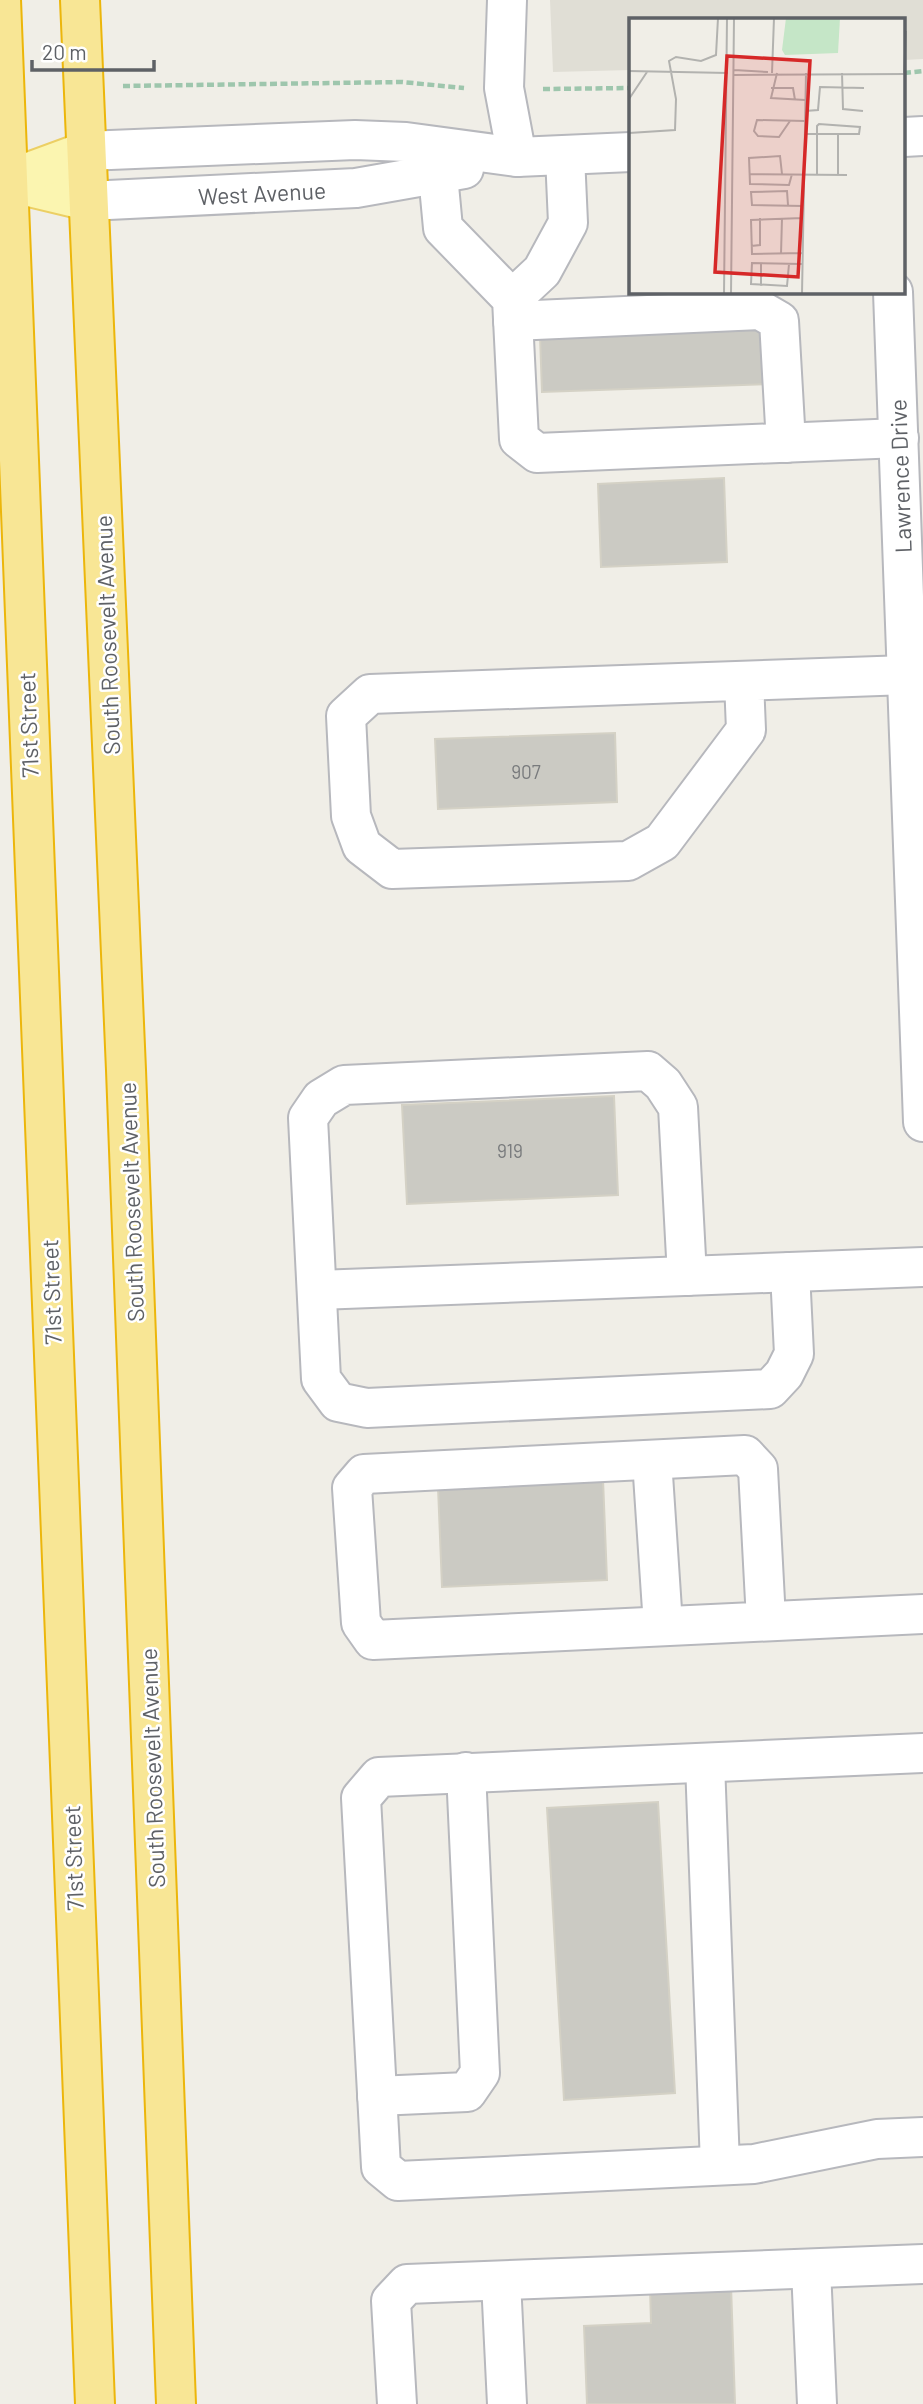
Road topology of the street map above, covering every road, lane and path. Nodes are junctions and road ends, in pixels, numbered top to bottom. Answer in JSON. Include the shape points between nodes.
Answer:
{"nodes":[{"id":1,"x":1,"y":0,"type":"edge"},
{"id":2,"x":80,"y":0,"type":"edge"},
{"id":3,"x":507,"y":0,"type":"edge"},
{"id":4,"x":84,"y":88,"type":"junction"},
{"id":5,"x":503,"y":88,"type":"junction"},
{"id":6,"x":629,"y":88,"type":"edge"},
{"id":7,"x":86,"y":152,"type":"junction"},
{"id":8,"x":629,"y":152,"type":"edge"},
{"id":9,"x":565,"y":156,"type":"junction"},
{"id":10,"x":517,"y":157,"type":"junction"},
{"id":11,"x":438,"y":175,"type":"junction"},
{"id":12,"x":3,"y":180,"type":"edge"},
{"id":13,"x":89,"y":201,"type":"junction"},
{"id":14,"x":893,"y":294,"type":"edge"},
{"id":15,"x":513,"y":310,"type":"junction"},
{"id":16,"x":899,"y":438,"type":"junction"},
{"id":17,"x":786,"y":443,"type":"junction"},
{"id":18,"x":913,"y":562,"type":"edge"},
{"id":19,"x":907,"y":676,"type":"junction"},
{"id":20,"x":744,"y":681,"type":"junction"},
{"id":21,"x":918,"y":813,"type":"edge"},
{"id":22,"x":923,"y":1122,"type":"edge"},
{"id":23,"x":923,"y":1267,"type":"edge"},
{"id":24,"x":790,"y":1272,"type":"junction"},
{"id":25,"x":687,"y":1276,"type":"junction"},
{"id":26,"x":318,"y":1290,"type":"junction"},
{"id":27,"x":652,"y":1460,"type":"junction"},
{"id":28,"x":923,"y":1614,"type":"edge"},
{"id":29,"x":766,"y":1620,"type":"junction"},
{"id":30,"x":663,"y":1625,"type":"junction"},
{"id":31,"x":923,"y":1753,"type":"edge"},
{"id":32,"x":705,"y":1763,"type":"junction"},
{"id":33,"x":466,"y":1772,"type":"junction"},
{"id":34,"x":377,"y":2096,"type":"junction"},
{"id":35,"x":923,"y":2137,"type":"edge"},
{"id":36,"x":720,"y":2165,"type":"junction"},
{"id":37,"x":923,"y":2264,"type":"edge"},
{"id":38,"x":811,"y":2269,"type":"junction"},
{"id":39,"x":501,"y":2281,"type":"junction"},
{"id":40,"x":94,"y":2404,"type":"edge"},
{"id":41,"x":176,"y":2404,"type":"edge"},
{"id":42,"x":397,"y":2404,"type":"edge"},
{"id":43,"x":508,"y":2404,"type":"edge"},
{"id":44,"x":817,"y":2404,"type":"edge"}],
"edges":[{"from":1,"to":12,"type":"highway"},
{"from":2,"to":4,"type":"highway","name":"South Roosevelt Avenue"},
{"from":3,"to":5,"type":"street"},
{"from":4,"to":5,"type":"path","via":[[402,82]]},
{"from":4,"to":7,"type":"highway","name":"South Roosevelt Avenue"},
{"from":5,"to":6,"type":"path"},
{"from":5,"to":10,"type":"street"},
{"from":7,"to":10,"type":"street","name":"West Avenue","via":[[355,140]]},
{"from":7,"to":12,"type":"main road","name":"West Avenue"},
{"from":7,"to":13,"type":"highway","name":"South Roosevelt Avenue"},
{"from":8,"to":9,"type":"street","name":"West Avenue"},
{"from":9,"to":10,"type":"street","name":"West Avenue"},
{"from":9,"to":15,"type":"street","via":[[568,223],[542,271]]},
{"from":10,"to":11,"type":"street","name":"West Avenue"},
{"from":11,"to":13,"type":"street","name":"West Avenue","via":[[333,190]]},
{"from":11,"to":15,"type":"street","via":[[443,228]]},
{"from":12,"to":13,"type":"main road","name":"West Avenue"},
{"from":12,"to":40,"type":"highway","name":"71st Street"},
{"from":13,"to":41,"type":"highway","name":"South Roosevelt Avenue"},
{"from":14,"to":16,"type":"street","name":"Lawrence Drive"},
{"from":15,"to":17,"type":"street","via":[[761,310],[779,321]]},
{"from":15,"to":17,"type":"street","via":[[519,439],[537,453]]},
{"from":16,"to":17,"type":"street"},
{"from":16,"to":18,"type":"street","name":"Lawrence Drive"},
{"from":18,"to":19,"type":"street","name":"Lawrence Drive"},
{"from":19,"to":20,"type":"street"},
{"from":19,"to":21,"type":"street","name":"Lawrence Drive"},
{"from":20,"to":20,"type":"street","via":[[370,694],[346,716],[351,816],[362,846],[392,869],[628,861],[662,842],[746,730]]},
{"from":21,"to":22,"type":"street","name":"Lawrence Drive"},
{"from":23,"to":24,"type":"street"},
{"from":24,"to":25,"type":"street"},
{"from":24,"to":26,"type":"street","via":[[794,1354],[770,1389],[368,1408],[338,1402],[321,1379]]},
{"from":25,"to":26,"type":"street"},
{"from":25,"to":26,"type":"street","via":[[678,1107],[648,1071],[344,1085],[321,1099],[307,1118]]},
{"from":27,"to":29,"type":"street","via":[[745,1455],[758,1469]]},
{"from":27,"to":30,"type":"street"},
{"from":27,"to":30,"type":"street","via":[[364,1474],[352,1488],[361,1623],[373,1640]]},
{"from":28,"to":29,"type":"street"},
{"from":29,"to":30,"type":"street"},
{"from":31,"to":32,"type":"street"},
{"from":32,"to":33,"type":"street"},
{"from":32,"to":36,"type":"street"},
{"from":33,"to":34,"type":"street","via":[[379,1777],[361,1798]]},
{"from":33,"to":34,"type":"street","via":[[480,2073],[467,2092]]},
{"from":34,"to":36,"type":"street","via":[[381,2167],[398,2181]]},
{"from":35,"to":36,"type":"street","via":[[877,2139],[754,2164]]},
{"from":37,"to":38,"type":"street"},
{"from":38,"to":39,"type":"street"},
{"from":38,"to":44,"type":"street"},
{"from":39,"to":42,"type":"street","via":[[407,2284],[391,2301]]},
{"from":39,"to":43,"type":"street"}]}
